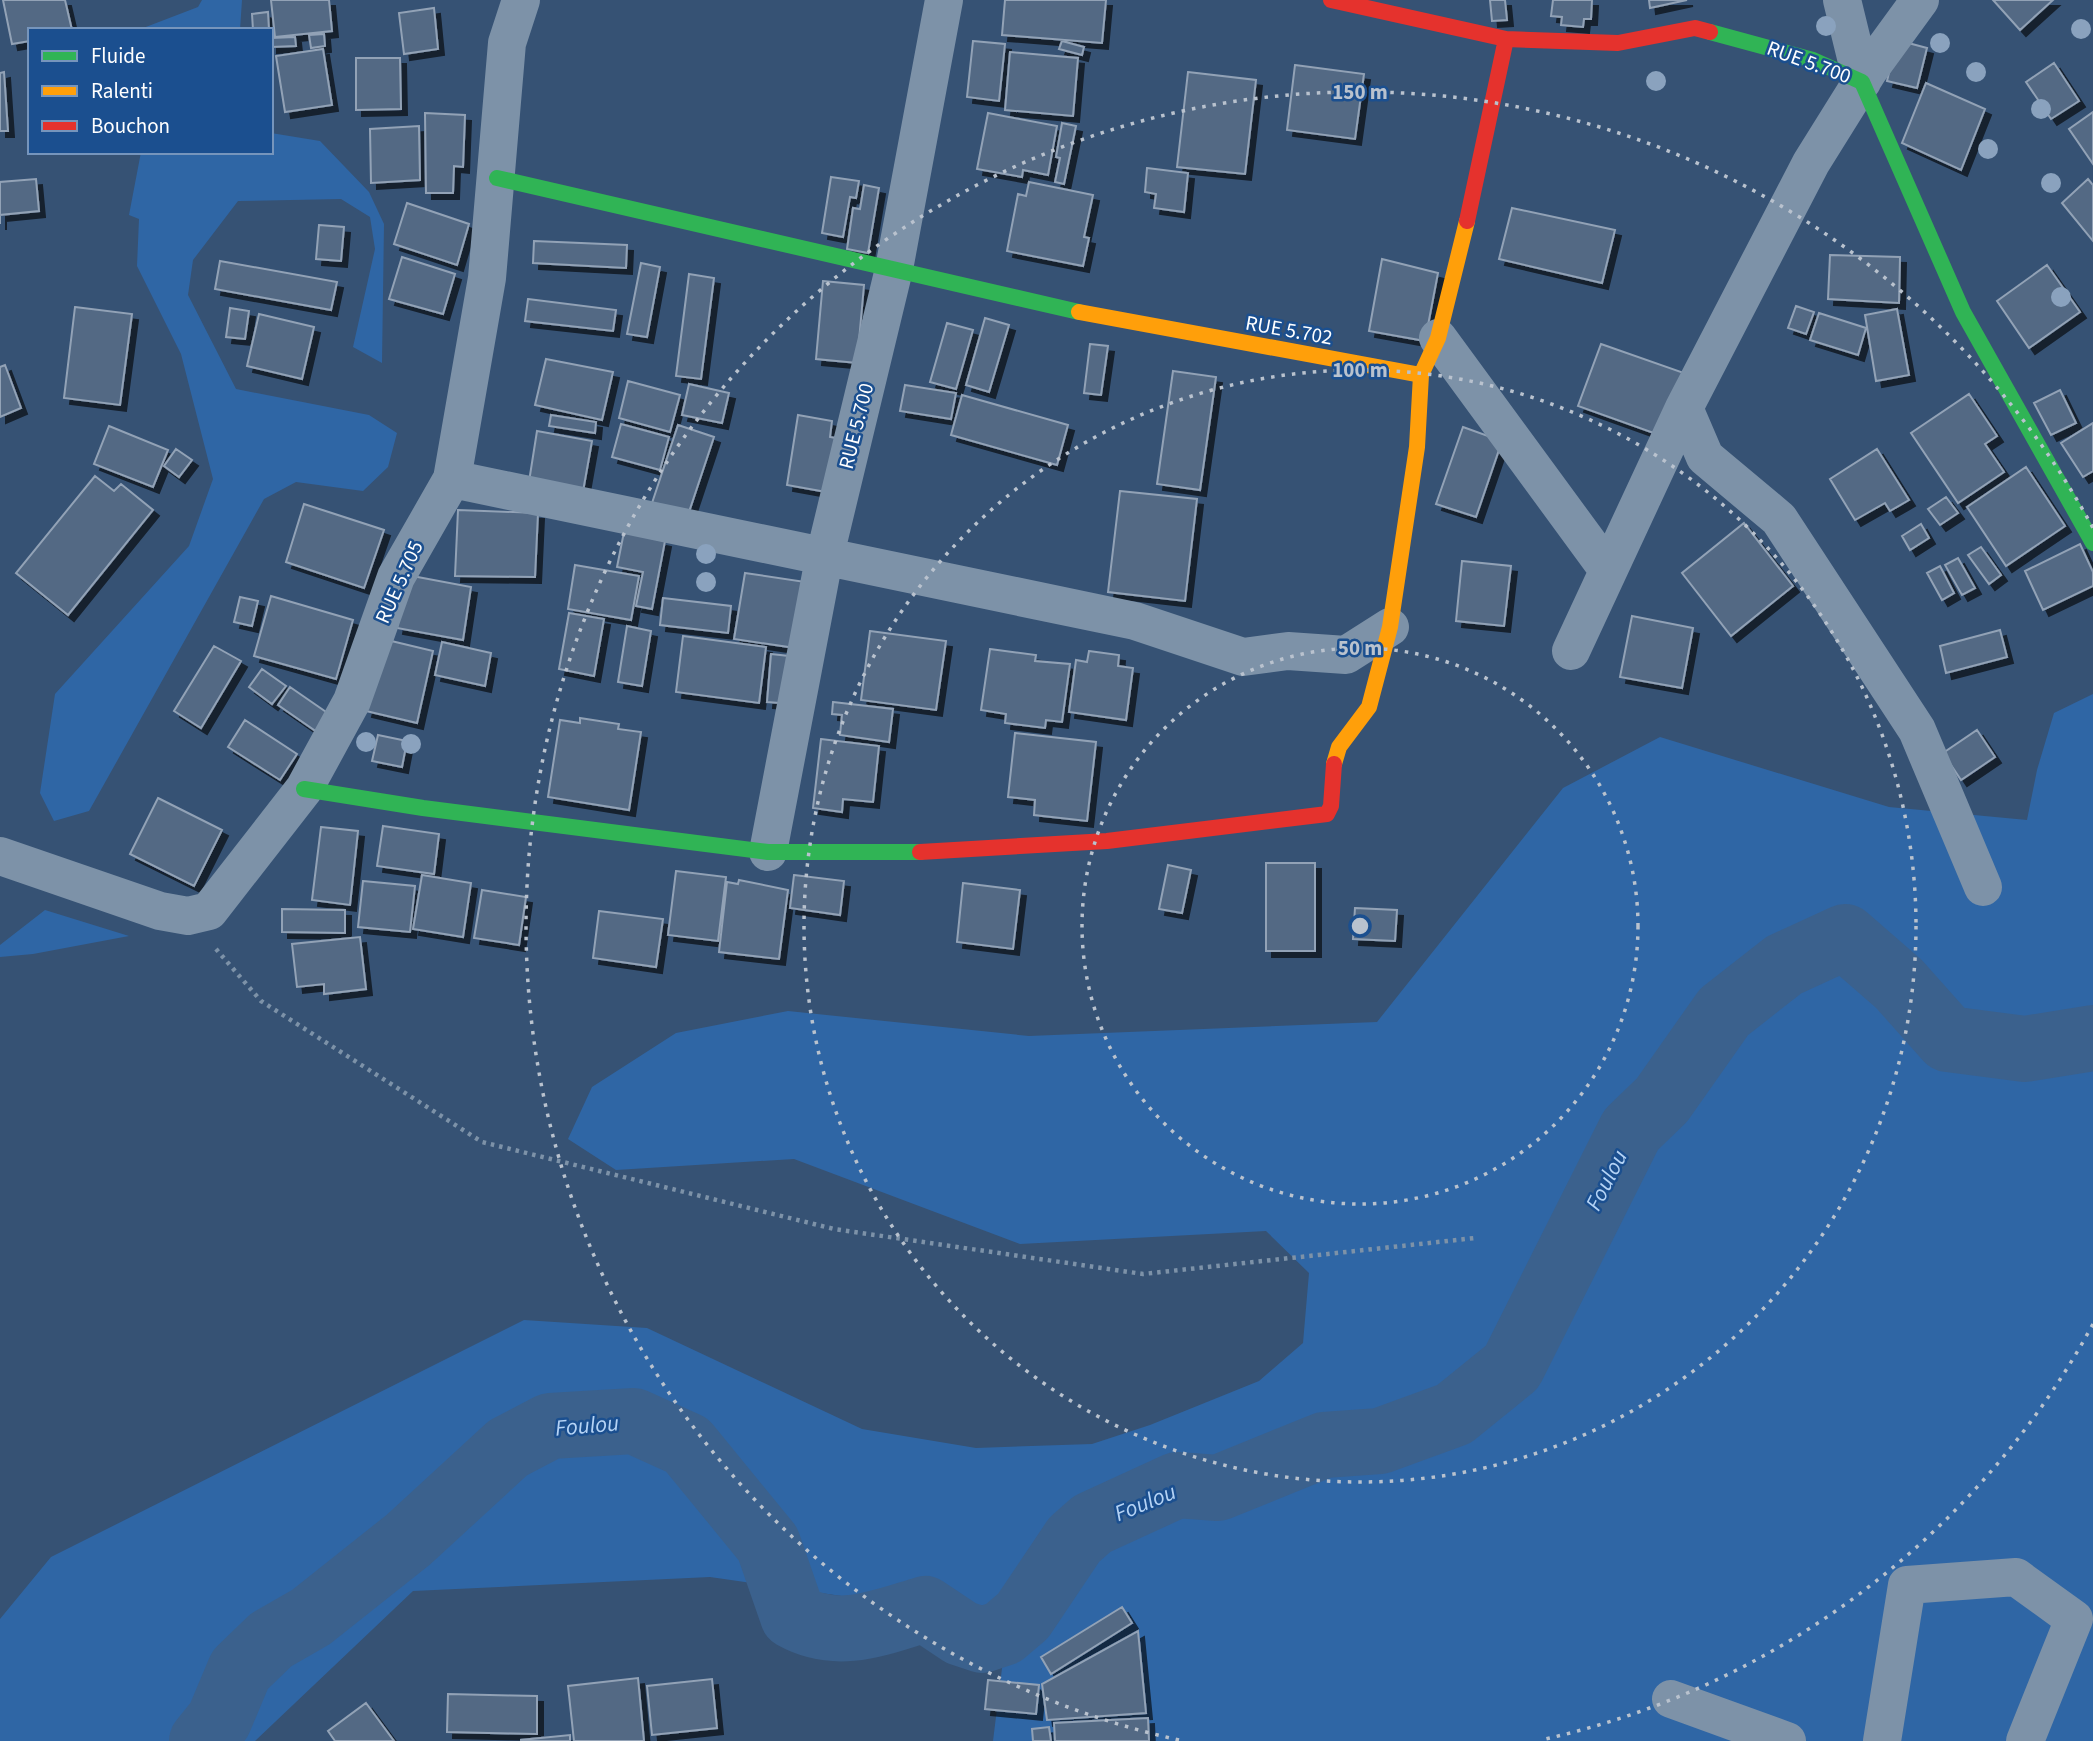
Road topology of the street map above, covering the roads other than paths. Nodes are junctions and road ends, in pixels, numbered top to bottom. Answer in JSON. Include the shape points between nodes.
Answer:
{"nodes":[{"id":1,"x":521,"y":0,"type":"edge"},
{"id":2,"x":944,"y":0,"type":"edge"},
{"id":3,"x":1331,"y":0,"type":"edge"},
{"id":4,"x":1842,"y":0,"type":"edge"},
{"id":5,"x":1920,"y":0,"type":"edge"},
{"id":6,"x":1506,"y":39,"type":"junction"},
{"id":7,"x":1865,"y":76,"type":"junction"},
{"id":8,"x":497,"y":178,"type":"junction"},
{"id":9,"x":894,"y":269,"type":"junction"},
{"id":10,"x":1438,"y":338,"type":"junction"},
{"id":11,"x":1421,"y":375,"type":"junction"},
{"id":12,"x":1684,"y":408,"type":"junction"},
{"id":13,"x":452,"y":479,"type":"junction"},
{"id":14,"x":2093,"y":543,"type":"edge"},
{"id":15,"x":824,"y":559,"type":"junction"},
{"id":16,"x":1608,"y":570,"type":"junction"},
{"id":17,"x":1390,"y":627,"type":"junction"},
{"id":18,"x":1571,"y":651,"type":"dead end"},
{"id":19,"x":304,"y":789,"type":"junction"},
{"id":20,"x":768,"y":852,"type":"junction"},
{"id":21,"x":0,"y":856,"type":"edge"},
{"id":22,"x":1983,"y":887,"type":"dead end"},
{"id":23,"x":1671,"y":1699,"type":"dead end"},
{"id":24,"x":1787,"y":1741,"type":"edge"},
{"id":25,"x":1882,"y":1741,"type":"edge"},
{"id":26,"x":2025,"y":1741,"type":"edge"}],
"edges":[{"from":1,"to":8,"type":"street","name":"RUE 5.705","via":[[507,43]]},
{"from":2,"to":9,"type":"street","name":"RUE 5.700"},
{"from":3,"to":6,"type":"street","name":"RUE 5.700"},
{"from":4,"to":7,"type":"street"},
{"from":5,"to":7,"type":"street"},
{"from":6,"to":7,"type":"street","name":"RUE 5.700","via":[[1618,43],[1695,27]]},
{"from":6,"to":10,"type":"street"},
{"from":7,"to":12,"type":"street","via":[[1811,163]]},
{"from":7,"to":14,"type":"street","name":"RUE 5.700","via":[[1963,312]]},
{"from":8,"to":9,"type":"street","name":"RUE 5.702"},
{"from":8,"to":13,"type":"street","name":"RUE 5.705","via":[[487,278]]},
{"from":9,"to":11,"type":"street","name":"RUE 5.702","via":[[1147,326]]},
{"from":9,"to":15,"type":"street","name":"RUE 5.700"},
{"from":10,"to":11,"type":"street"},
{"from":10,"to":16,"type":"street"},
{"from":11,"to":17,"type":"street","via":[[1418,447]]},
{"from":12,"to":16,"type":"street"},
{"from":12,"to":22,"type":"street","via":[[1705,457],[1779,519],[1917,730]]},
{"from":13,"to":15,"type":"street"},
{"from":13,"to":19,"type":"street","name":"RUE 5.705","via":[[396,577],[352,701]]},
{"from":15,"to":17,"type":"street","via":[[1135,621],[1243,657],[1273,651],[1346,655]]},
{"from":15,"to":20,"type":"street","name":"RUE 5.700"},
{"from":16,"to":18,"type":"street"},
{"from":17,"to":20,"type":"street","via":[[1369,707],[1339,747],[1327,814],[1107,841],[900,853]]},
{"from":19,"to":20,"type":"street"},
{"from":19,"to":21,"type":"street","name":"RUE 5.705","via":[[209,911],[188,916],[160,911]]},
{"from":23,"to":24,"type":"street"},
{"from":25,"to":26,"type":"street","via":[[1907,1585],[2016,1577],[2074,1619]]}]}
